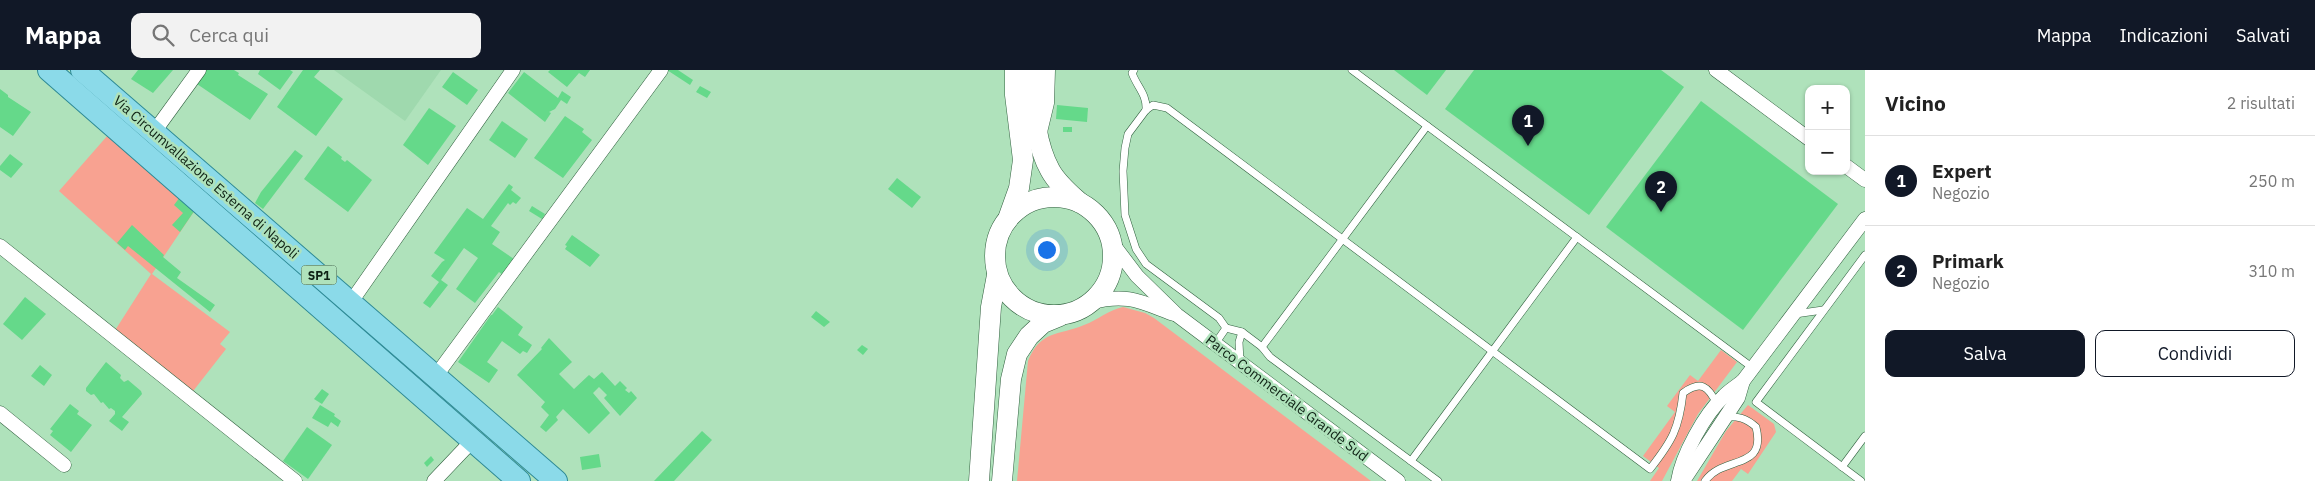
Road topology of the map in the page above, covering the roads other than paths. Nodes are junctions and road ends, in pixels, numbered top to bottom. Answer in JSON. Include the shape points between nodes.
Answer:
{"nodes":[{"id":1,"x":49,"y":70,"type":"edge"},
{"id":2,"x":82,"y":70,"type":"edge"},
{"id":3,"x":199,"y":70,"type":"edge"},
{"id":4,"x":513,"y":70,"type":"edge"},
{"id":5,"x":661,"y":70,"type":"edge"},
{"id":6,"x":1015,"y":70,"type":"edge"},
{"id":7,"x":1032,"y":70,"type":"edge"},
{"id":8,"x":1048,"y":70,"type":"edge"},
{"id":9,"x":1134,"y":70,"type":"edge"},
{"id":10,"x":1352,"y":70,"type":"edge"},
{"id":11,"x":1716,"y":70,"type":"edge"},
{"id":12,"x":1146,"y":110,"type":"junction"},
{"id":13,"x":1427,"y":126,"type":"junction"},
{"id":14,"x":154,"y":132,"type":"junction"},
{"id":15,"x":1805,"y":135,"type":"edge"},
{"id":16,"x":1039,"y":138,"type":"junction"},
{"id":17,"x":1850,"y":169,"type":"edge"},
{"id":18,"x":1865,"y":180,"type":"edge"},
{"id":19,"x":1081,"y":203,"type":"junction"},
{"id":20,"x":1009,"y":216,"type":"junction"},
{"id":21,"x":1865,"y":221,"type":"edge"},
{"id":22,"x":1577,"y":237,"type":"junction"},
{"id":23,"x":1342,"y":239,"type":"junction"},
{"id":24,"x":1112,"y":243,"type":"junction"},
{"id":25,"x":0,"y":246,"type":"edge"},
{"id":26,"x":1865,"y":255,"type":"edge"},
{"id":27,"x":997,"y":275,"type":"junction"},
{"id":28,"x":351,"y":302,"type":"junction"},
{"id":29,"x":1092,"y":302,"type":"junction"},
{"id":30,"x":1823,"y":310,"type":"junction"},
{"id":31,"x":1177,"y":315,"type":"junction"},
{"id":32,"x":1792,"y":315,"type":"junction"},
{"id":33,"x":1060,"y":316,"type":"junction"},
{"id":34,"x":1226,"y":328,"type":"junction"},
{"id":35,"x":1242,"y":332,"type":"junction"},
{"id":36,"x":1215,"y":344,"type":"junction"},
{"id":37,"x":1262,"y":346,"type":"junction"},
{"id":38,"x":1493,"y":351,"type":"junction"},
{"id":39,"x":1240,"y":363,"type":"junction"},
{"id":40,"x":1753,"y":368,"type":"junction"},
{"id":41,"x":435,"y":377,"type":"junction"},
{"id":42,"x":1743,"y":381,"type":"junction"},
{"id":43,"x":1717,"y":404,"type":"junction"},
{"id":44,"x":0,"y":412,"type":"edge"},
{"id":45,"x":1724,"y":417,"type":"junction"},
{"id":46,"x":1865,"y":436,"type":"edge"},
{"id":47,"x":472,"y":441,"type":"junction"},
{"id":48,"x":1411,"y":461,"type":"junction"},
{"id":49,"x":64,"y":465,"type":"dead end"},
{"id":50,"x":1842,"y":466,"type":"junction"},
{"id":51,"x":295,"y":481,"type":"edge"},
{"id":52,"x":434,"y":481,"type":"edge"},
{"id":53,"x":519,"y":481,"type":"edge"},
{"id":54,"x":556,"y":481,"type":"edge"},
{"id":55,"x":979,"y":481,"type":"edge"},
{"id":56,"x":1002,"y":481,"type":"edge"},
{"id":57,"x":1398,"y":481,"type":"edge"},
{"id":58,"x":1438,"y":481,"type":"edge"},
{"id":59,"x":1678,"y":481,"type":"edge"},
{"id":60,"x":1684,"y":481,"type":"edge"},
{"id":61,"x":1705,"y":481,"type":"edge"},
{"id":62,"x":1861,"y":481,"type":"edge"}],
"edges":[{"from":1,"to":47,"type":"main road","name":"Via Circumvallazione Esterna di Napoli","number":"SP1"},
{"from":2,"to":14,"type":"main road","name":"Via Circumvallazione Esterna di Napoli","number":"SP1"},
{"from":3,"to":14,"type":"street"},
{"from":4,"to":28,"type":"street"},
{"from":5,"to":41,"type":"street"},
{"from":6,"to":20,"type":"main road","via":[[1023,160],[1019,188]]},
{"from":7,"to":16,"type":"main road","via":[[1032,96]]},
{"from":8,"to":16,"type":"street","via":[[1047,103]]},
{"from":9,"to":12,"type":"lane","via":[[1132,73],[1146,100]]},
{"from":10,"to":13,"type":"lane"},
{"from":11,"to":15,"type":"street"},
{"from":12,"to":23,"type":"lane","via":[[1153,105],[1167,108]]},
{"from":12,"to":34,"type":"lane","via":[[1128,134],[1123,171],[1125,215],[1140,257],[1219,318]]},
{"from":13,"to":22,"type":"lane"},
{"from":13,"to":23,"type":"lane"},
{"from":14,"to":28,"type":"main road","name":"Via Circumvallazione Esterna di Napoli","number":"SP1"},
{"from":16,"to":19,"type":"main road","via":[[1050,170],[1061,186]]},
{"from":17,"to":18,"type":"street"},
{"from":19,"to":20,"type":"main road","via":[[1043,198],[1024,204]]},
{"from":19,"to":24,"type":"main road","via":[[1095,213]]},
{"from":20,"to":27,"type":"main road","via":[[996,244]]},
{"from":21,"to":32,"type":"street"},
{"from":22,"to":38,"type":"lane"},
{"from":22,"to":40,"type":"lane"},
{"from":23,"to":37,"type":"lane"},
{"from":23,"to":38,"type":"lane"},
{"from":24,"to":29,"type":"main road","via":[[1110,276]]},
{"from":24,"to":31,"type":"street","name":"Parco Commerciale Grande Sud","via":[[1137,276]]},
{"from":25,"to":51,"type":"street"},
{"from":26,"to":30,"type":"lane"},
{"from":27,"to":33,"type":"main road","via":[[1006,292],[1021,306],[1040,314]]},
{"from":27,"to":55,"type":"main road","via":[[991,307]]},
{"from":28,"to":41,"type":"main road","name":"Via Circumvallazione Esterna di Napoli","number":"SP1"},
{"from":29,"to":31,"type":"street","name":"Parco Commerciale Grande Sud","via":[[1112,297],[1134,298]]},
{"from":29,"to":33,"type":"main road"},
{"from":30,"to":32,"type":"lane"},
{"from":30,"to":50,"type":"lane","via":[[1756,402]]},
{"from":31,"to":36,"type":"street","name":"Parco Commerciale Grande Sud"},
{"from":32,"to":40,"type":"street"},
{"from":33,"to":56,"type":"main road","via":[[1043,323],[1029,336],[1018,354],[1011,380]]},
{"from":34,"to":35,"type":"lane"},
{"from":34,"to":36,"type":"lane"},
{"from":35,"to":37,"type":"lane"},
{"from":35,"to":39,"type":"lane"},
{"from":36,"to":39,"type":"street","name":"Parco Commerciale Grande Sud"},
{"from":37,"to":48,"type":"lane","via":[[1270,357]]},
{"from":38,"to":43,"type":"lane","via":[[1650,469],[1671,441],[1680,421],[1683,393],[1692,386],[1701,385],[1711,392]]},
{"from":38,"to":48,"type":"lane"},
{"from":39,"to":57,"type":"street","name":"Parco Commerciale Grande Sud"},
{"from":40,"to":42,"type":"street"},
{"from":41,"to":54,"type":"main road","name":"Via Circumvallazione Esterna di Napoli","number":"SP1"},
{"from":42,"to":43,"type":"street"},
{"from":42,"to":45,"type":"street","via":[[1738,398]]},
{"from":43,"to":59,"type":"street","via":[[1697,435],[1680,469]]},
{"from":44,"to":49,"type":"street"},
{"from":45,"to":60,"type":"street"},
{"from":45,"to":61,"type":"lane","via":[[1738,416],[1749,420],[1756,427],[1758,446],[1744,461],[1719,468]]},
{"from":46,"to":50,"type":"lane"},
{"from":47,"to":52,"type":"street"},
{"from":47,"to":53,"type":"main road","name":"Via Circumvallazione Esterna di Napoli","number":"SP1"},
{"from":48,"to":58,"type":"lane"},
{"from":50,"to":62,"type":"lane"}]}
